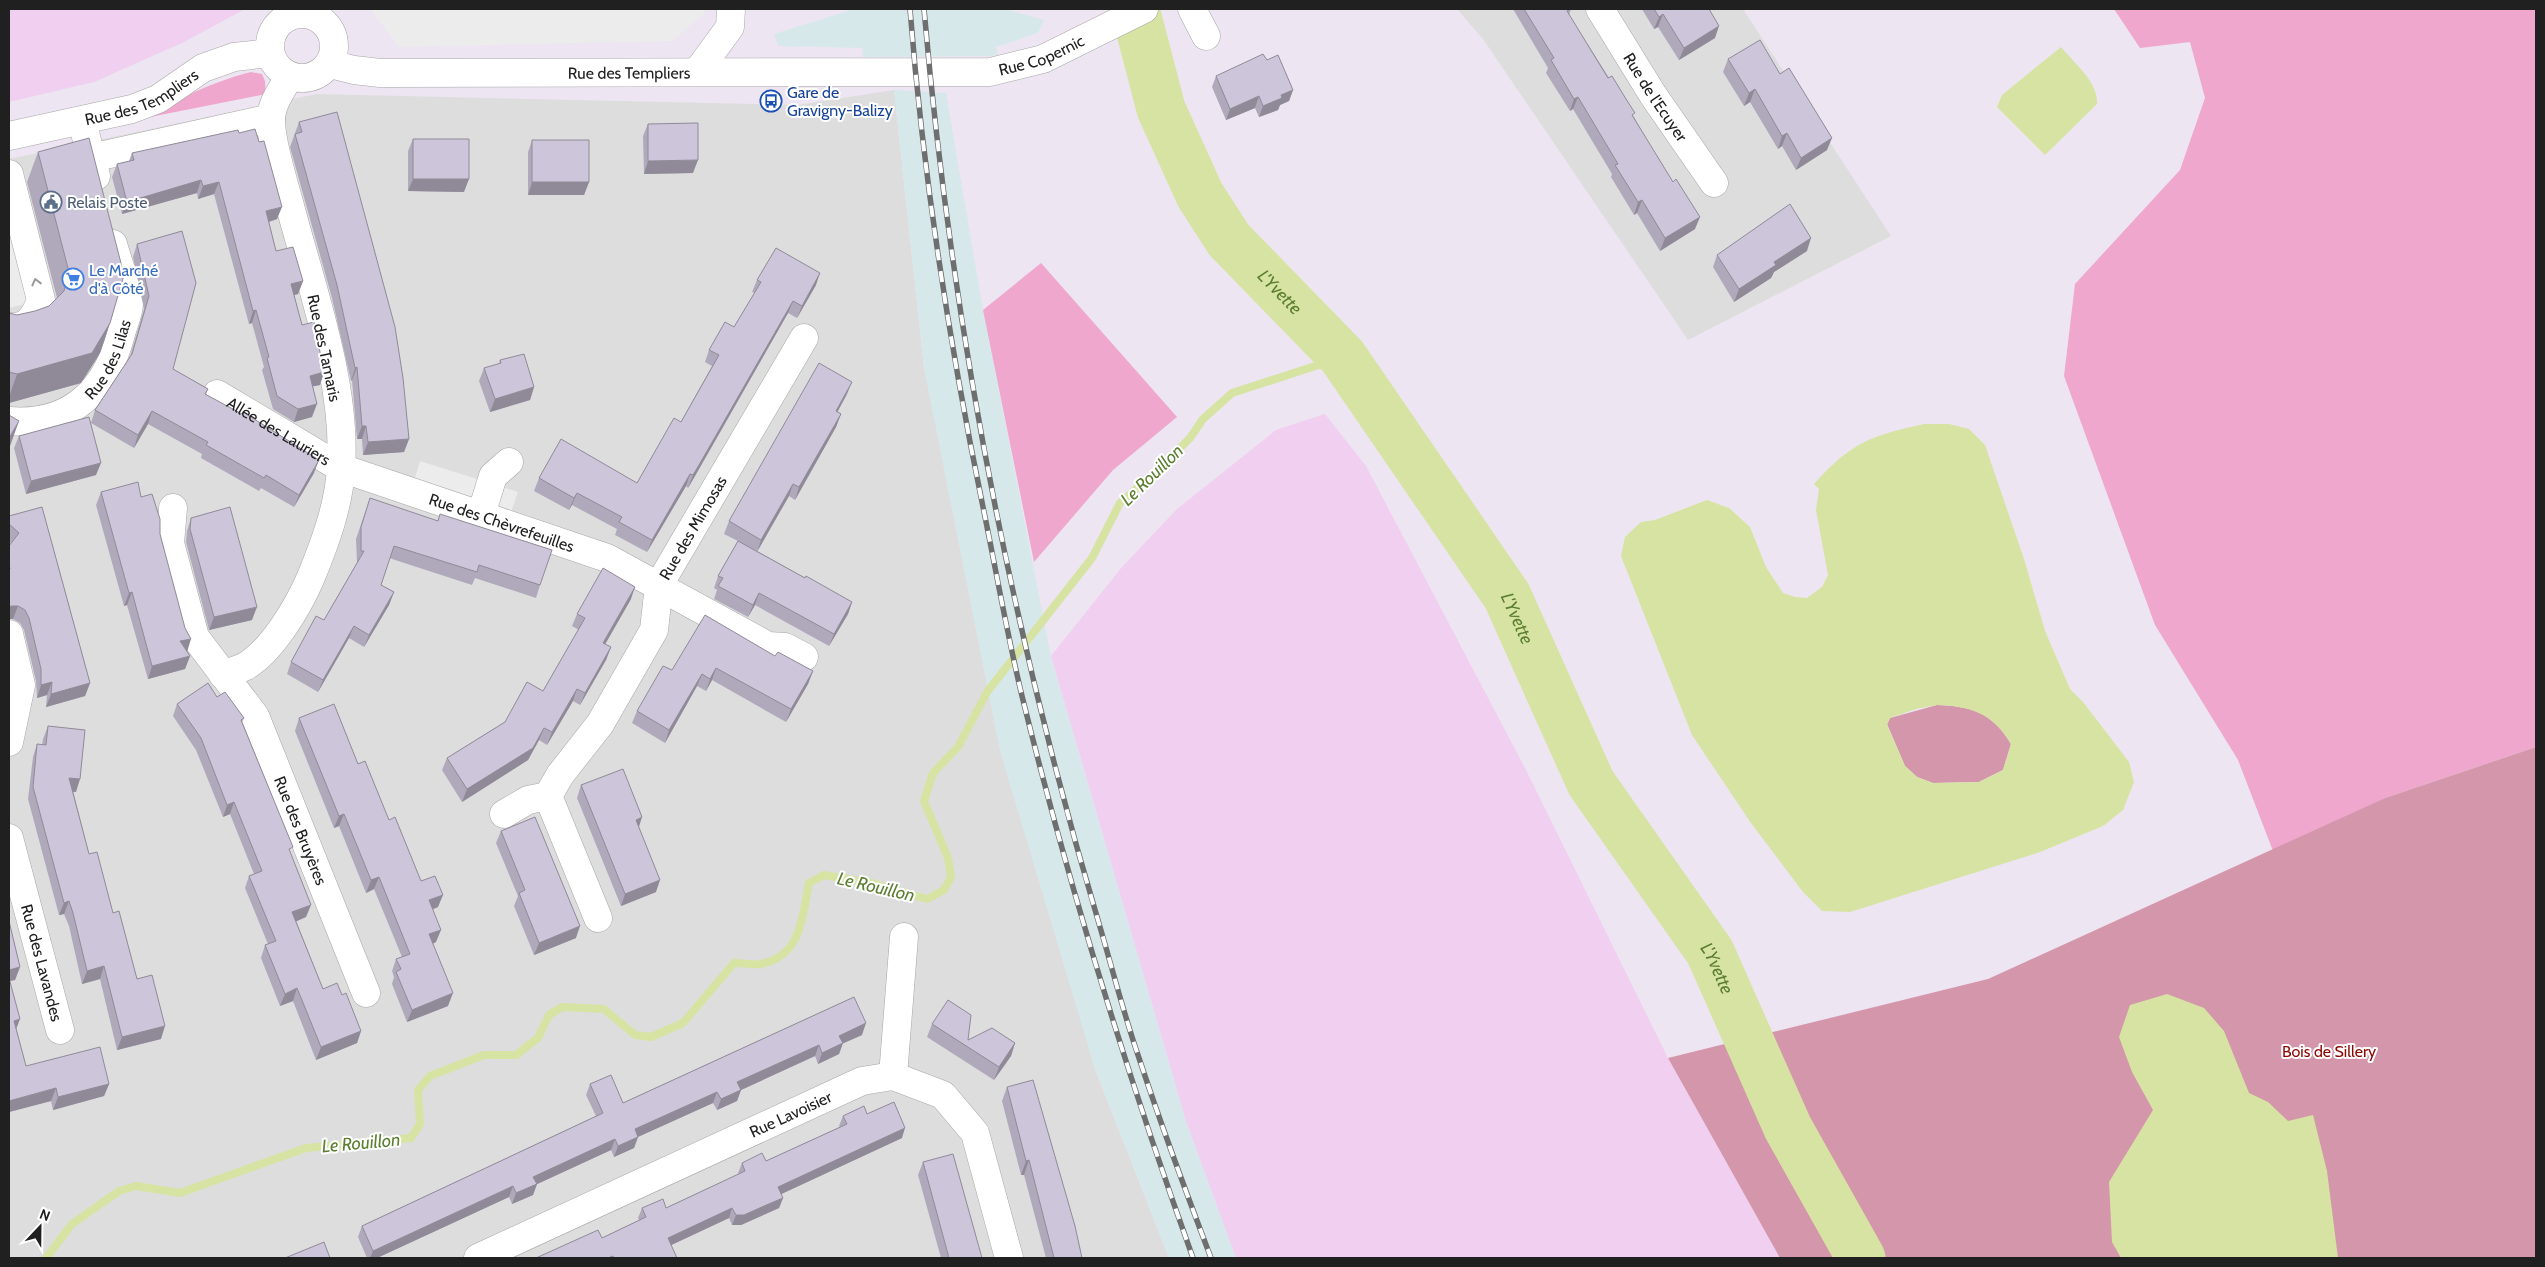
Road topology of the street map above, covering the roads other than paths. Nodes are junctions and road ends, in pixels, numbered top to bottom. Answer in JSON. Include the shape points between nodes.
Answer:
{"nodes":[{"id":1,"x":731,"y":9,"type":"edge"},
{"id":2,"x":1144,"y":9,"type":"edge"},
{"id":3,"x":1192,"y":9,"type":"edge"},
{"id":4,"x":1600,"y":9,"type":"edge"},
{"id":5,"x":332,"y":16,"type":"edge"},
{"id":6,"x":1206,"y":36,"type":"dead end"},
{"id":7,"x":270,"y":53,"type":"junction"},
{"id":8,"x":330,"y":64,"type":"junction"},
{"id":9,"x":698,"y":72,"type":"junction"},
{"id":10,"x":930,"y":72,"type":"joint"},
{"id":11,"x":289,"y":77,"type":"junction"},
{"id":12,"x":271,"y":118,"type":"junction"},
{"id":13,"x":82,"y":121,"type":"junction"},
{"id":14,"x":9,"y":136,"type":"edge"},
{"id":15,"x":91,"y":158,"type":"junction"},
{"id":16,"x":9,"y":174,"type":"edge"},
{"id":17,"x":1714,"y":182,"type":"dead end"},
{"id":18,"x":9,"y":327,"type":"edge"},
{"id":19,"x":804,"y":338,"type":"dead end"},
{"id":20,"x":216,"y":394,"type":"dead end"},
{"id":21,"x":9,"y":421,"type":"edge"},
{"id":22,"x":509,"y":462,"type":"dead end"},
{"id":23,"x":341,"y":468,"type":"junction"},
{"id":24,"x":173,"y":508,"type":"dead end"},
{"id":25,"x":481,"y":515,"type":"junction"},
{"id":26,"x":659,"y":585,"type":"junction"},
{"id":27,"x":9,"y":634,"type":"edge"},
{"id":28,"x":804,"y":657,"type":"dead end"},
{"id":29,"x":223,"y":675,"type":"junction"},
{"id":30,"x":9,"y":737,"type":"edge"},
{"id":31,"x":548,"y":796,"type":"junction"},
{"id":32,"x":504,"y":814,"type":"dead end"},
{"id":33,"x":9,"y":838,"type":"edge"},
{"id":34,"x":598,"y":918,"type":"dead end"},
{"id":35,"x":904,"y":937,"type":"dead end"},
{"id":36,"x":366,"y":993,"type":"dead end"},
{"id":37,"x":60,"y":1030,"type":"dead end"},
{"id":38,"x":893,"y":1076,"type":"junction"},
{"id":39,"x":478,"y":1258,"type":"edge"},
{"id":40,"x":1009,"y":1258,"type":"edge"}],
"edges":[{"from":1,"to":9,"type":"street","via":[[730,27]]},
{"from":2,"to":10,"type":"street","name":"Rue Copernic","via":[[1043,59],[990,72]]},
{"from":3,"to":6,"type":"street"},
{"from":4,"to":17,"type":"street","name":"Rue de l'Ecuyer","via":[[1653,95]]},
{"from":5,"to":7,"type":"street","via":[[294,15],[280,22],[271,36]]},
{"from":5,"to":8,"type":"street","via":[[335,50]]},
{"from":7,"to":11,"type":"street","via":[[276,67]]},
{"from":7,"to":13,"type":"street","name":"Rue des Templiers","via":[[234,57],[203,68],[158,99]]},
{"from":8,"to":9,"type":"street","name":"Rue des Templiers","via":[[380,73]]},
{"from":8,"to":11,"type":"street","via":[[319,74],[304,79]]},
{"from":9,"to":10,"type":"street","name":"Rue des Templiers"},
{"from":11,"to":12,"type":"street","name":"Rue des Tamaris","via":[[275,101]]},
{"from":12,"to":15,"type":"street"},
{"from":12,"to":23,"type":"street","name":"Rue des Tamaris","via":[[278,162],[331,362],[337,397]]},
{"from":13,"to":14,"type":"street","name":"Rue des Templiers"},
{"from":13,"to":15,"type":"street","name":"Rue des Lilas"},
{"from":15,"to":21,"type":"street","name":"Rue des Lilas","via":[[129,305],[114,359],[92,394],[66,412],[28,422]]},
{"from":18,"to":16,"type":"street","one_way":true,"via":[[19,328],[34,318],[41,300]]},
{"from":19,"to":26,"type":"street","name":"Rue des Mimosas"},
{"from":20,"to":23,"type":"street","name":"Allée des Lauriers"},
{"from":22,"to":25,"type":"street","via":[[493,476]]},
{"from":23,"to":25,"type":"street","name":"Rue des Chèvrefeuilles"},
{"from":23,"to":29,"type":"street","name":"Rue des Tamaris","via":[[327,533],[305,591],[265,648],[245,666]]},
{"from":24,"to":29,"type":"street","name":"Rue des Bruyères","via":[[170,543],[195,637]]},
{"from":25,"to":26,"type":"street","name":"Rue des Chèvrefeuilles","via":[[607,558]]},
{"from":26,"to":28,"type":"street","name":"Rue des Chèvrefeuilles","via":[[768,646],[785,647]]},
{"from":26,"to":31,"type":"street","name":"Rue des Mimosas","via":[[654,630],[600,724],[560,775]]},
{"from":27,"to":30,"type":"street","via":[[21,685]]},
{"from":29,"to":36,"type":"street","name":"Rue des Bruyères","via":[[255,716]]},
{"from":31,"to":32,"type":"street","via":[[528,800]]},
{"from":31,"to":34,"type":"street"},
{"from":33,"to":37,"type":"street","name":"Rue des Lavandes"},
{"from":35,"to":38,"type":"street"},
{"from":38,"to":39,"type":"street","name":"Rue Lavoisier","via":[[862,1081]]},
{"from":38,"to":40,"type":"street","name":"Rue Lavoisier","via":[[943,1095],[975,1133]]}]}
